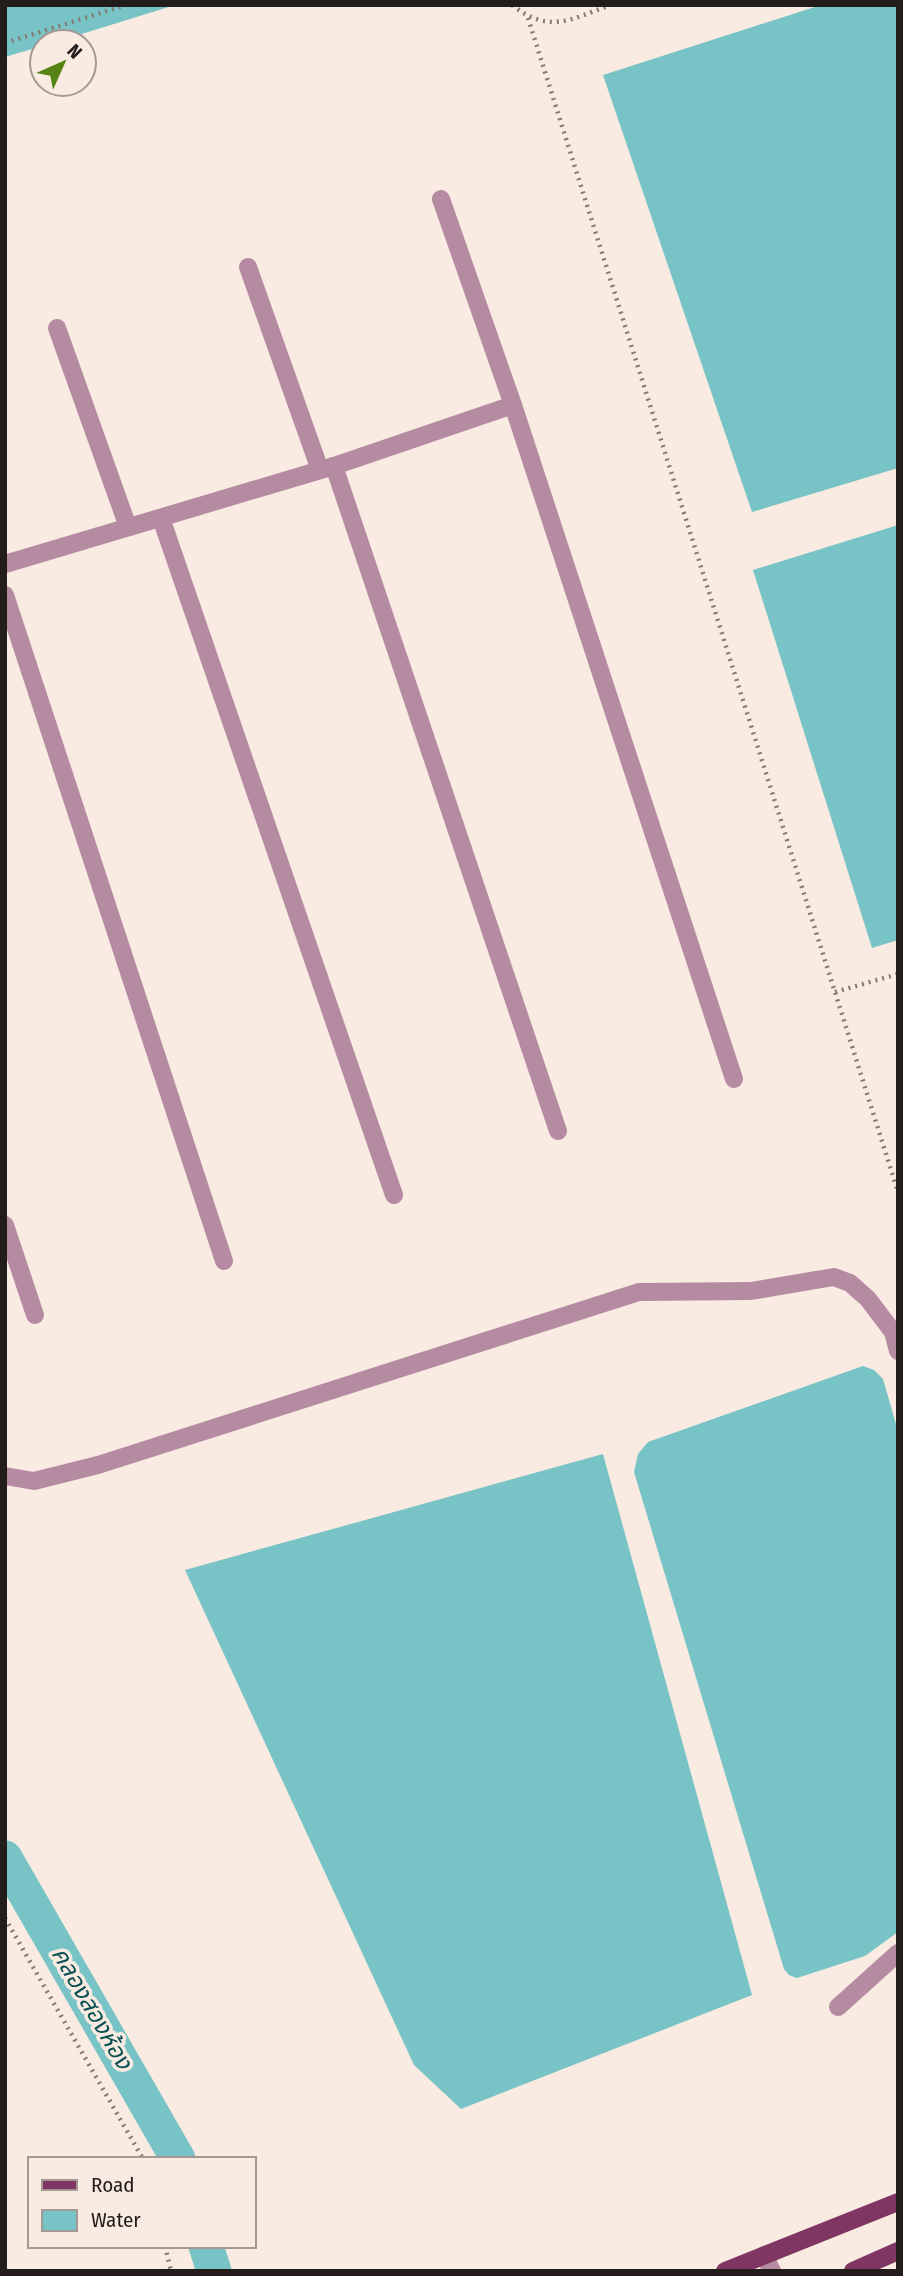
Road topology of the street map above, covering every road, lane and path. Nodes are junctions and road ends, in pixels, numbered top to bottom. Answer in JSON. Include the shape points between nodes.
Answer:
{"nodes":[{"id":1,"x":126,"y":5,"type":"edge"},
{"id":2,"x":512,"y":5,"type":"edge"},
{"id":3,"x":610,"y":5,"type":"edge"},
{"id":4,"x":528,"y":18,"type":"junction"},
{"id":5,"x":5,"y":43,"type":"edge"},
{"id":6,"x":441,"y":199,"type":"dead end"},
{"id":7,"x":248,"y":267,"type":"dead end"},
{"id":8,"x":57,"y":328,"type":"dead end"},
{"id":9,"x":513,"y":405,"type":"junction"},
{"id":10,"x":327,"y":468,"type":"junction"},
{"id":11,"x":160,"y":518,"type":"junction"},
{"id":12,"x":128,"y":527,"type":"junction"},
{"id":13,"x":5,"y":564,"type":"edge"},
{"id":14,"x":5,"y":595,"type":"edge"},
{"id":15,"x":898,"y":974,"type":"edge"},
{"id":16,"x":835,"y":992,"type":"junction"},
{"id":17,"x":734,"y":1079,"type":"dead end"},
{"id":18,"x":558,"y":1131,"type":"dead end"},
{"id":19,"x":898,"y":1192,"type":"edge"},
{"id":20,"x":394,"y":1195,"type":"dead end"},
{"id":21,"x":5,"y":1225,"type":"edge"},
{"id":22,"x":225,"y":1261,"type":"dead end"},
{"id":23,"x":35,"y":1315,"type":"dead end"},
{"id":24,"x":898,"y":1350,"type":"edge"},
{"id":25,"x":5,"y":1476,"type":"edge"},
{"id":26,"x":5,"y":1918,"type":"edge"},
{"id":27,"x":898,"y":1953,"type":"edge"},
{"id":28,"x":838,"y":2007,"type":"dead end"},
{"id":29,"x":142,"y":2157,"type":"edge"},
{"id":30,"x":898,"y":2202,"type":"edge"},
{"id":31,"x":165,"y":2248,"type":"edge"},
{"id":32,"x":898,"y":2251,"type":"edge"},
{"id":33,"x":768,"y":2263,"type":"edge"},
{"id":34,"x":170,"y":2271,"type":"edge"},
{"id":35,"x":726,"y":2271,"type":"edge"},
{"id":36,"x":853,"y":2271,"type":"edge"}],
"edges":[{"from":1,"to":5,"type":"path"},
{"from":2,"to":4,"type":"path"},
{"from":3,"to":4,"type":"path","via":[[558,24]]},
{"from":4,"to":16,"type":"path"},
{"from":6,"to":9,"type":"street"},
{"from":7,"to":10,"type":"street"},
{"from":8,"to":12,"type":"street"},
{"from":9,"to":10,"type":"street"},
{"from":9,"to":17,"type":"street"},
{"from":10,"to":11,"type":"street"},
{"from":10,"to":18,"type":"street"},
{"from":11,"to":12,"type":"street"},
{"from":11,"to":20,"type":"street"},
{"from":12,"to":13,"type":"street"},
{"from":14,"to":22,"type":"street"},
{"from":15,"to":16,"type":"path"},
{"from":16,"to":19,"type":"path"},
{"from":21,"to":23,"type":"street"},
{"from":24,"to":25,"type":"street","via":[[893,1332],[868,1299],[850,1283],[834,1277],[751,1292],[639,1292],[98,1465],[34,1481]]},
{"from":26,"to":29,"type":"path"},
{"from":27,"to":28,"type":"street"},
{"from":30,"to":33,"type":"main road"},
{"from":31,"to":34,"type":"path"},
{"from":32,"to":36,"type":"main road"},
{"from":33,"to":35,"type":"main road"}]}
